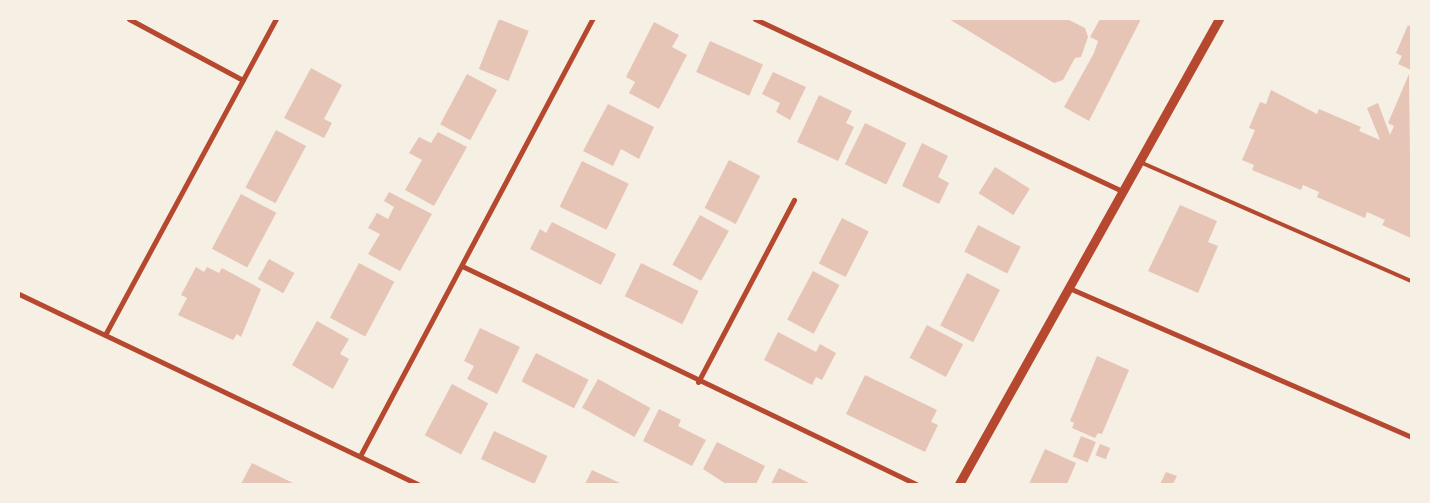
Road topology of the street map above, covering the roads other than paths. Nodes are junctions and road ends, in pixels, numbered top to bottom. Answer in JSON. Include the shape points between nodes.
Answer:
{"nodes":[{"id":1,"x":129,"y":19,"type":"edge"},
{"id":2,"x":276,"y":19,"type":"edge"},
{"id":3,"x":592,"y":19,"type":"edge"},
{"id":4,"x":755,"y":19,"type":"edge"},
{"id":5,"x":1220,"y":19,"type":"edge"},
{"id":6,"x":243,"y":80,"type":"junction"},
{"id":7,"x":1140,"y":162,"type":"junction"},
{"id":8,"x":1124,"y":191,"type":"junction"},
{"id":9,"x":794,"y":200,"type":"dead end"},
{"id":10,"x":462,"y":266,"type":"junction"},
{"id":11,"x":1411,"y":281,"type":"edge"},
{"id":12,"x":1069,"y":288,"type":"junction"},
{"id":13,"x":19,"y":294,"type":"edge"},
{"id":14,"x":106,"y":333,"type":"junction"},
{"id":15,"x":698,"y":382,"type":"junction"},
{"id":16,"x":1411,"y":437,"type":"edge"},
{"id":17,"x":360,"y":456,"type":"junction"},
{"id":18,"x":418,"y":484,"type":"edge"},
{"id":19,"x":916,"y":484,"type":"edge"},
{"id":20,"x":959,"y":484,"type":"edge"}],
"edges":[{"from":1,"to":6,"type":"street"},
{"from":2,"to":6,"type":"street"},
{"from":3,"to":10,"type":"street"},
{"from":4,"to":8,"type":"street"},
{"from":5,"to":7,"type":"street"},
{"from":6,"to":14,"type":"street"},
{"from":7,"to":8,"type":"street"},
{"from":7,"to":11,"type":"lane"},
{"from":8,"to":12,"type":"street"},
{"from":9,"to":15,"type":"street"},
{"from":10,"to":15,"type":"street"},
{"from":10,"to":17,"type":"street"},
{"from":12,"to":16,"type":"street"},
{"from":12,"to":20,"type":"street"},
{"from":13,"to":14,"type":"street"},
{"from":14,"to":17,"type":"street"},
{"from":15,"to":19,"type":"street"},
{"from":17,"to":18,"type":"street"}]}
